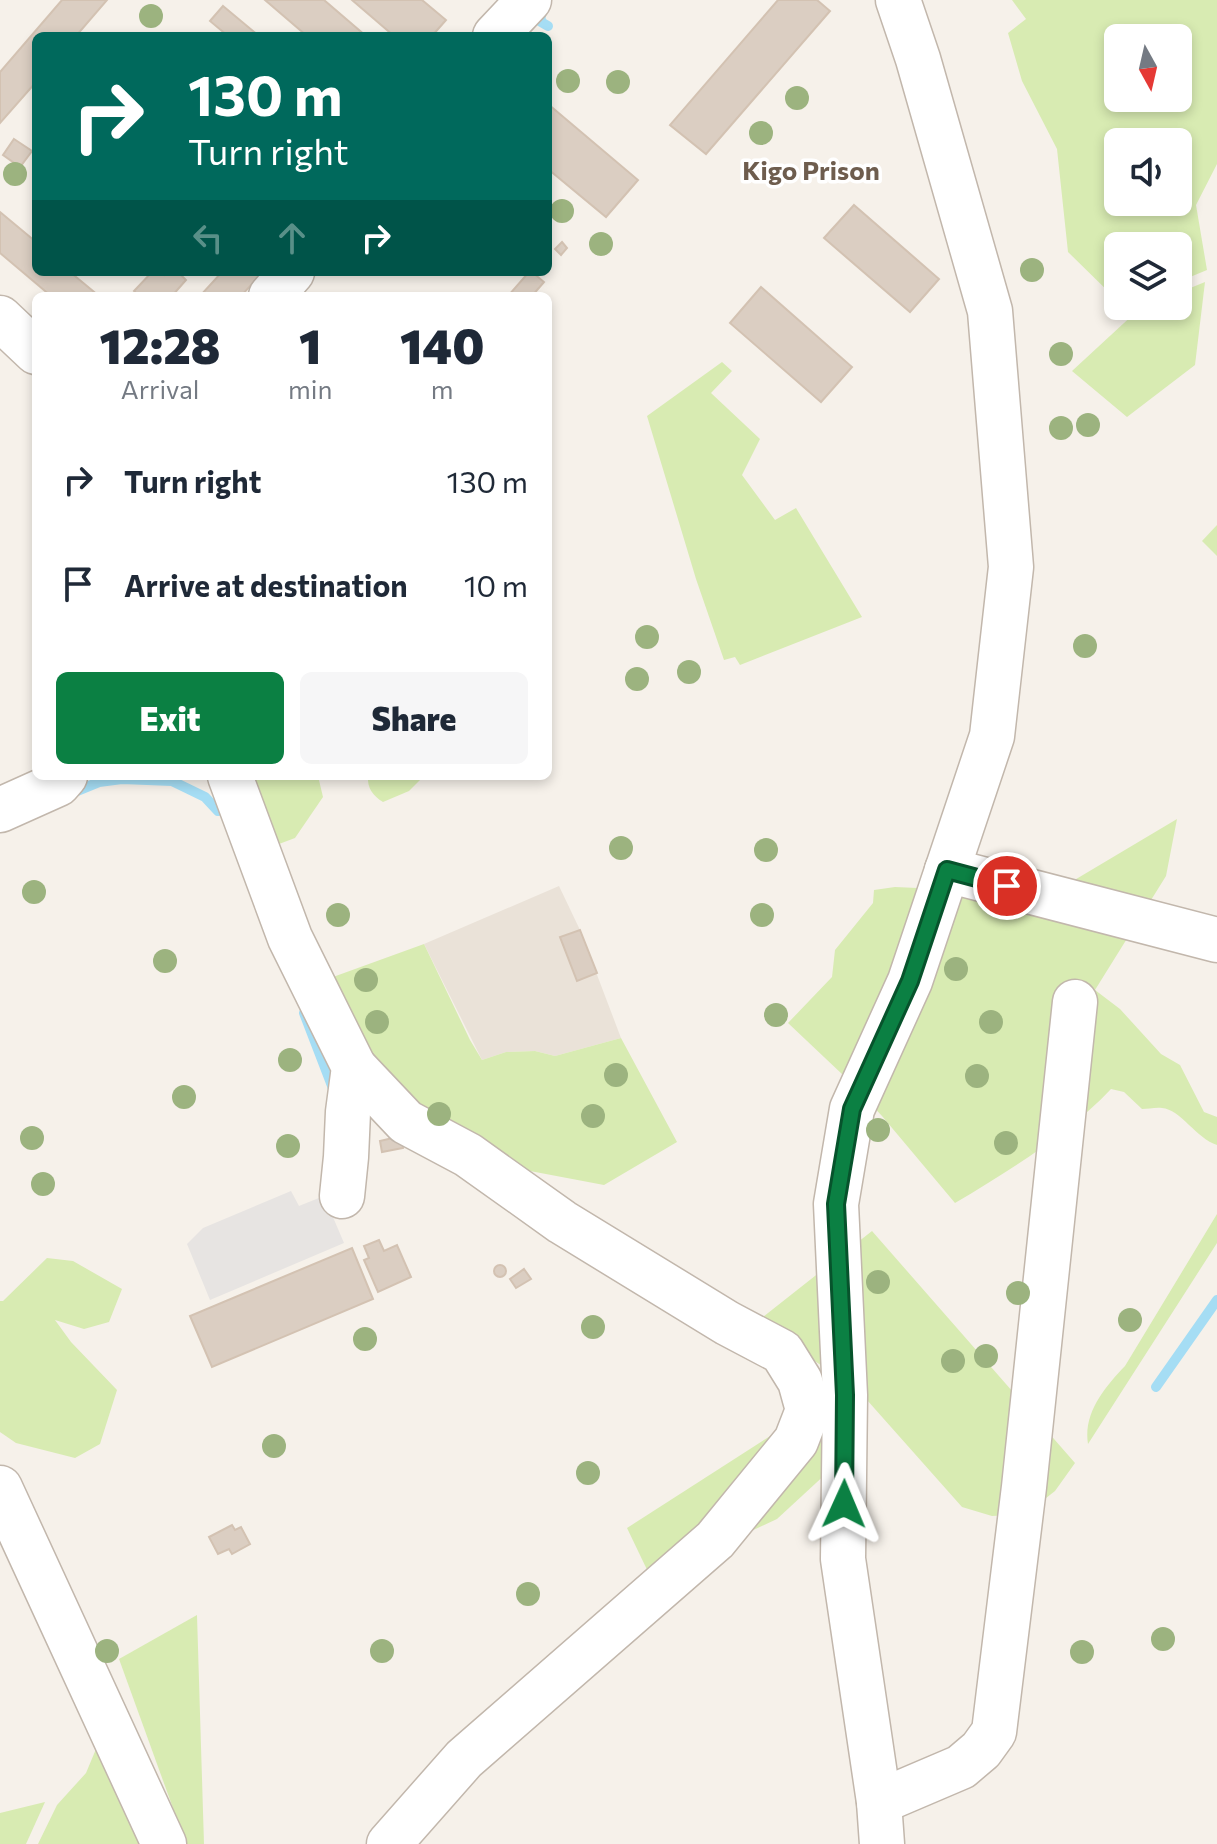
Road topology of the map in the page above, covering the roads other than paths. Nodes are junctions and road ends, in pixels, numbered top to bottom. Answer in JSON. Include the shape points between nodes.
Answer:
{"nodes":[{"id":1,"x":529,"y":0,"type":"edge"},
{"id":2,"x":898,"y":0,"type":"edge"},
{"id":3,"x":499,"y":32,"type":"edge"},
{"id":4,"x":288,"y":276,"type":"edge"},
{"id":5,"x":274,"y":292,"type":"edge"},
{"id":6,"x":0,"y":318,"type":"edge"},
{"id":7,"x":32,"y":348,"type":"edge"},
{"id":8,"x":65,"y":780,"type":"edge"},
{"id":9,"x":206,"y":780,"type":"edge"},
{"id":10,"x":232,"y":780,"type":"edge"},
{"id":11,"x":0,"y":810,"type":"edge"},
{"id":12,"x":246,"y":818,"type":"junction"},
{"id":13,"x":947,"y":870,"type":"junction"},
{"id":14,"x":1217,"y":940,"type":"edge"},
{"id":15,"x":1075,"y":1002,"type":"dead end"},
{"id":16,"x":354,"y":1067,"type":"junction"},
{"id":17,"x":342,"y":1196,"type":"dead end"},
{"id":18,"x":0,"y":1488,"type":"edge"},
{"id":19,"x":880,"y":1823,"type":"edge"},
{"id":20,"x":164,"y":1844,"type":"edge"},
{"id":21,"x":389,"y":1844,"type":"edge"}],
"edges":[{"from":1,"to":3,"type":"street"},
{"from":2,"to":13,"type":"street","via":[[990,311],[1011,567],[992,736]]},
{"from":4,"to":5,"type":"street"},
{"from":6,"to":7,"type":"street"},
{"from":8,"to":11,"type":"street"},
{"from":9,"to":12,"type":"street"},
{"from":10,"to":12,"type":"street"},
{"from":12,"to":16,"type":"street","via":[[290,938]]},
{"from":13,"to":14,"type":"street"},
{"from":13,"to":19,"type":"street","via":[[910,981],[852,1109],[836,1204],[845,1395],[843,1559]]},
{"from":15,"to":19,"type":"street","via":[[994,1732],[961,1767]]},
{"from":16,"to":17,"type":"street"},
{"from":16,"to":21,"type":"street","via":[[406,1122],[468,1155],[562,1222],[782,1352],[800,1381],[808,1410],[796,1441],[715,1540],[464,1759]]},
{"from":18,"to":20,"type":"street"}]}
